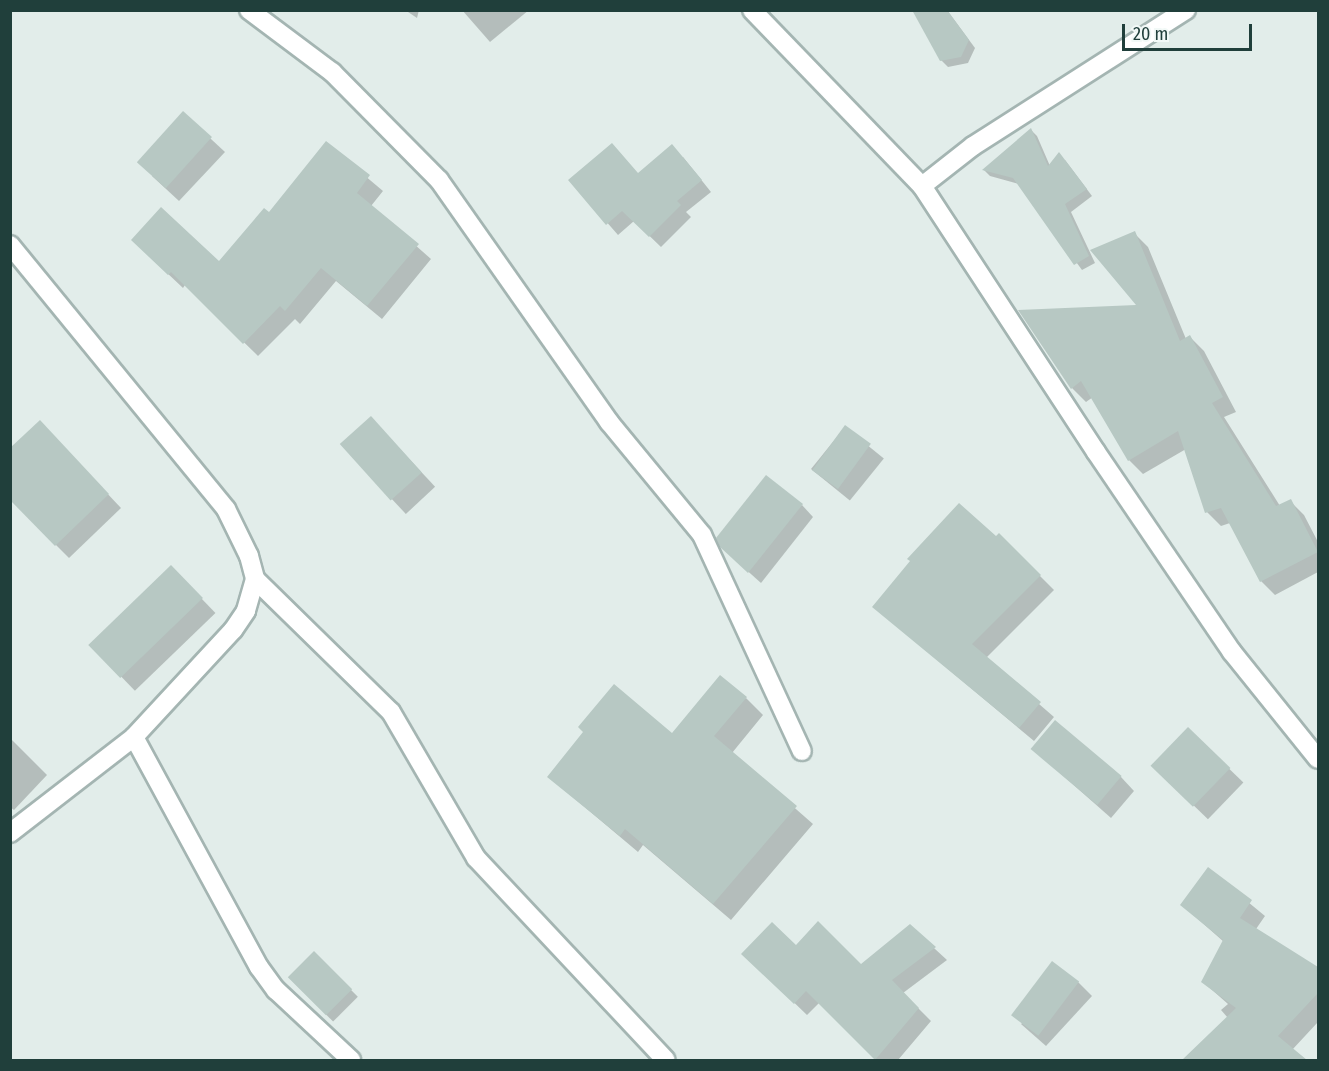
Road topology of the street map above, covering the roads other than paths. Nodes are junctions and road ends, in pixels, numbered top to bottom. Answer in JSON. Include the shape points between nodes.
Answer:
{"nodes":[{"id":1,"x":249,"y":10,"type":"edge"},
{"id":2,"x":752,"y":10,"type":"edge"},
{"id":3,"x":1186,"y":10,"type":"edge"},
{"id":4,"x":922,"y":186,"type":"junction"},
{"id":5,"x":10,"y":245,"type":"edge"},
{"id":6,"x":255,"y":579,"type":"junction"},
{"id":7,"x":134,"y":737,"type":"junction"},
{"id":8,"x":802,"y":751,"type":"dead end"},
{"id":9,"x":1318,"y":759,"type":"edge"},
{"id":10,"x":10,"y":833,"type":"edge"},
{"id":11,"x":351,"y":1060,"type":"edge"},
{"id":12,"x":666,"y":1060,"type":"edge"}],
"edges":[{"from":1,"to":8,"type":"street","via":[[332,72],[439,180],[609,422],[702,534]]},
{"from":2,"to":4,"type":"street"},
{"from":3,"to":4,"type":"street","via":[[980,141]]},
{"from":4,"to":9,"type":"street","via":[[1232,652]]},
{"from":5,"to":6,"type":"street","via":[[226,509],[249,556]]},
{"from":6,"to":7,"type":"street","via":[[246,611],[233,630]]},
{"from":6,"to":12,"type":"street","via":[[391,711],[476,858]]},
{"from":7,"to":10,"type":"street"},
{"from":7,"to":11,"type":"street","via":[[259,968],[276,990]]}]}
